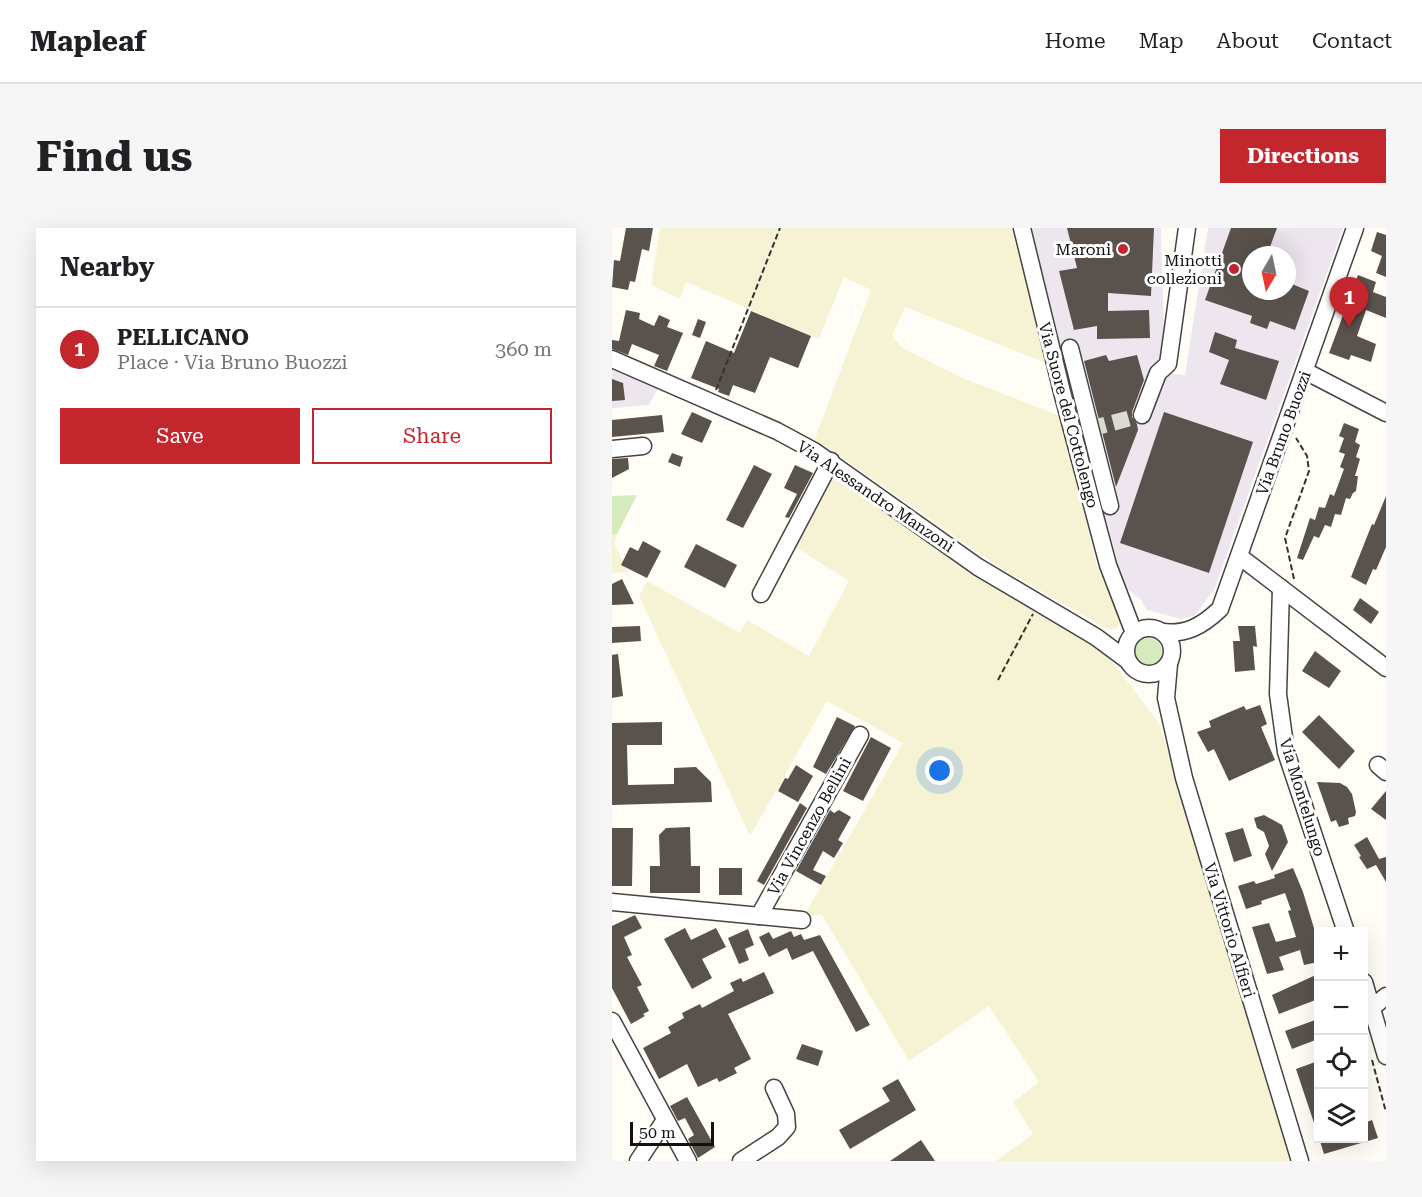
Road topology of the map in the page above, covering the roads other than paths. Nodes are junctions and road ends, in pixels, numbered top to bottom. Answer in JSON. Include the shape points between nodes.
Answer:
{"nodes":[{"id":1,"x":1022,"y":228,"type":"edge"},
{"id":2,"x":1187,"y":228,"type":"edge"},
{"id":3,"x":1355,"y":228,"type":"edge"},
{"id":4,"x":1070,"y":348,"type":"dead end"},
{"id":5,"x":612,"y":359,"type":"edge"},
{"id":6,"x":1305,"y":371,"type":"junction"},
{"id":7,"x":1386,"y":413,"type":"edge"},
{"id":8,"x":1142,"y":415,"type":"dead end"},
{"id":9,"x":644,"y":446,"type":"dead end"},
{"id":10,"x":612,"y":449,"type":"edge"},
{"id":11,"x":831,"y":461,"type":"junction"},
{"id":12,"x":1110,"y":507,"type":"dead end"},
{"id":13,"x":1239,"y":556,"type":"junction"},
{"id":14,"x":1283,"y":590,"type":"junction"},
{"id":15,"x":761,"y":594,"type":"dead end"},
{"id":16,"x":1196,"y":627,"type":"junction"},
{"id":17,"x":1143,"y":633,"type":"junction"},
{"id":18,"x":1096,"y":638,"type":"junction"},
{"id":19,"x":1127,"y":660,"type":"junction"},
{"id":20,"x":1170,"y":660,"type":"junction"},
{"id":21,"x":1386,"y":668,"type":"edge"},
{"id":22,"x":1150,"y":674,"type":"junction"},
{"id":23,"x":1166,"y":698,"type":"junction"},
{"id":24,"x":860,"y":735,"type":"dead end"},
{"id":25,"x":612,"y":903,"type":"edge"},
{"id":26,"x":759,"y":916,"type":"junction"},
{"id":27,"x":802,"y":920,"type":"dead end"},
{"id":28,"x":1344,"y":927,"type":"edge"},
{"id":29,"x":1368,"y":995,"type":"edge"},
{"id":30,"x":1386,"y":996,"type":"edge"},
{"id":31,"x":1372,"y":1008,"type":"junction"},
{"id":32,"x":612,"y":1021,"type":"edge"},
{"id":33,"x":1379,"y":1058,"type":"edge"},
{"id":34,"x":774,"y":1088,"type":"dead end"},
{"id":35,"x":665,"y":1120,"type":"junction"},
{"id":36,"x":638,"y":1161,"type":"edge"},
{"id":37,"x":688,"y":1161,"type":"edge"},
{"id":38,"x":741,"y":1161,"type":"edge"},
{"id":39,"x":1300,"y":1161,"type":"edge"}],
"edges":[{"from":1,"to":17,"type":"street","name":"Via Suore del Cottolengo","via":[[1108,565],[1121,601]]},
{"from":2,"to":8,"type":"street","via":[[1168,364],[1158,373]]},
{"from":3,"to":6,"type":"street","name":"Via Bruno Buozzi"},
{"from":4,"to":12,"type":"street"},
{"from":5,"to":11,"type":"street","name":"Via Alessandro Manzoni","via":[[798,441]]},
{"from":6,"to":7,"type":"street"},
{"from":6,"to":13,"type":"street","name":"Via Bruno Buozzi"},
{"from":9,"to":10,"type":"street"},
{"from":11,"to":15,"type":"street"},
{"from":11,"to":18,"type":"street","name":"Via Alessandro Manzoni","via":[[978,567]]},
{"from":13,"to":14,"type":"street"},
{"from":13,"to":16,"type":"street","name":"Via Bruno Buozzi","via":[[1220,609]]},
{"from":14,"to":21,"type":"street"},
{"from":14,"to":28,"type":"street","name":"Via Montelungo","via":[[1278,694],[1286,752]]},
{"from":16,"to":17,"type":"street","name":"Via Bruno Buozzi","via":[[1183,632]]},
{"from":16,"to":20,"type":"street","name":"Via Bruno Buozzi"},
{"from":17,"to":18,"type":"street","name":"Via Alessandro Manzoni","via":[[1120,640]]},
{"from":17,"to":19,"type":"street","via":[[1126,652]]},
{"from":17,"to":20,"type":"street","via":[[1171,643]]},
{"from":18,"to":19,"type":"street","name":"Via Alessandro Manzoni"},
{"from":19,"to":22,"type":"street","via":[[1136,671]]},
{"from":20,"to":22,"type":"street","via":[[1157,673]]},
{"from":20,"to":23,"type":"street","name":"Via Vittorio Alfieri"},
{"from":22,"to":23,"type":"street","name":"Via Vittorio Alfieri"},
{"from":23,"to":39,"type":"street","name":"Via Vittorio Alfieri","via":[[1184,778]]},
{"from":24,"to":26,"type":"street","name":"Via Vincenzo Bellini"},
{"from":25,"to":26,"type":"street","name":"Via Vincenzo Bellini"},
{"from":26,"to":27,"type":"street","name":"Via Vincenzo Bellini"},
{"from":29,"to":31,"type":"street"},
{"from":30,"to":31,"type":"street"},
{"from":31,"to":33,"type":"street"},
{"from":32,"to":35,"type":"street"},
{"from":34,"to":38,"type":"street","via":[[786,1114],[787,1127]]},
{"from":35,"to":36,"type":"street"},
{"from":35,"to":37,"type":"street"}]}
